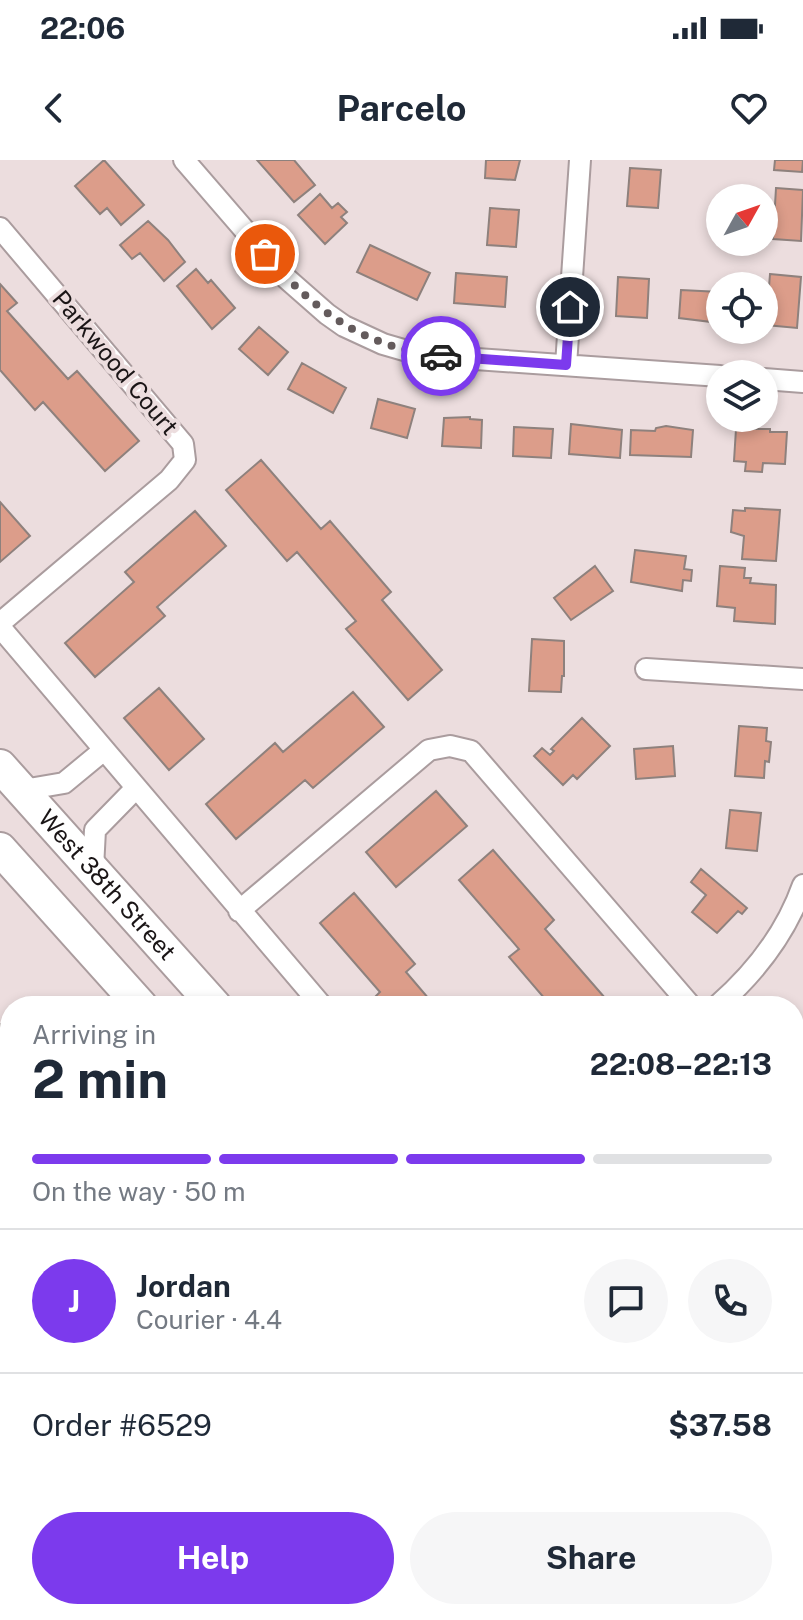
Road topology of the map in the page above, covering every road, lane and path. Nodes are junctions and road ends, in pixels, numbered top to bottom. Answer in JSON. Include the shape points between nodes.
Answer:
{"nodes":[{"id":1,"x":184,"y":160,"type":"edge"},
{"id":2,"x":580,"y":160,"type":"edge"},
{"id":3,"x":0,"y":228,"type":"edge"},
{"id":4,"x":566,"y":365,"type":"junction"},
{"id":5,"x":706,"y":375,"type":"edge"},
{"id":6,"x":778,"y":380,"type":"edge"},
{"id":7,"x":803,"y":382,"type":"edge"},
{"id":8,"x":0,"y":625,"type":"edge"},
{"id":9,"x":646,"y":669,"type":"dead end"},
{"id":10,"x":803,"y":679,"type":"edge"},
{"id":11,"x":104,"y":750,"type":"junction"},
{"id":12,"x":0,"y":766,"type":"edge"},
{"id":13,"x":136,"y":788,"type":"junction"},
{"id":14,"x":23,"y":790,"type":"junction"},
{"id":15,"x":0,"y":849,"type":"edge"},
{"id":16,"x":93,"y":868,"type":"junction"},
{"id":17,"x":803,"y":885,"type":"edge"},
{"id":18,"x":239,"y":911,"type":"junction"},
{"id":19,"x":132,"y":996,"type":"edge"},
{"id":20,"x":206,"y":996,"type":"edge"},
{"id":21,"x":313,"y":996,"type":"edge"},
{"id":22,"x":682,"y":996,"type":"edge"},
{"id":23,"x":729,"y":996,"type":"edge"}],
"edges":[{"from":1,"to":4,"type":"street","via":[[293,286],[344,326],[414,353]]},
{"from":2,"to":4,"type":"street"},
{"from":3,"to":8,"type":"street","name":"Parkwood Court","via":[[183,444],[185,460],[169,480]]},
{"from":4,"to":5,"type":"street"},
{"from":6,"to":7,"type":"street"},
{"from":8,"to":11,"type":"street"},
{"from":9,"to":10,"type":"street"},
{"from":11,"to":13,"type":"street"},
{"from":11,"to":14,"type":"street","via":[[64,783]]},
{"from":12,"to":14,"type":"main road","name":"West 38th Street"},
{"from":13,"to":16,"type":"street","via":[[95,830]]},
{"from":13,"to":18,"type":"street"},
{"from":14,"to":16,"type":"main road","name":"West 38th Street"},
{"from":15,"to":19,"type":"main road"},
{"from":16,"to":20,"type":"main road","name":"West 38th Street"},
{"from":17,"to":23,"type":"street","via":[[768,952]]},
{"from":18,"to":21,"type":"street"},
{"from":18,"to":22,"type":"street","via":[[429,750],[450,746],[471,751]]}]}
